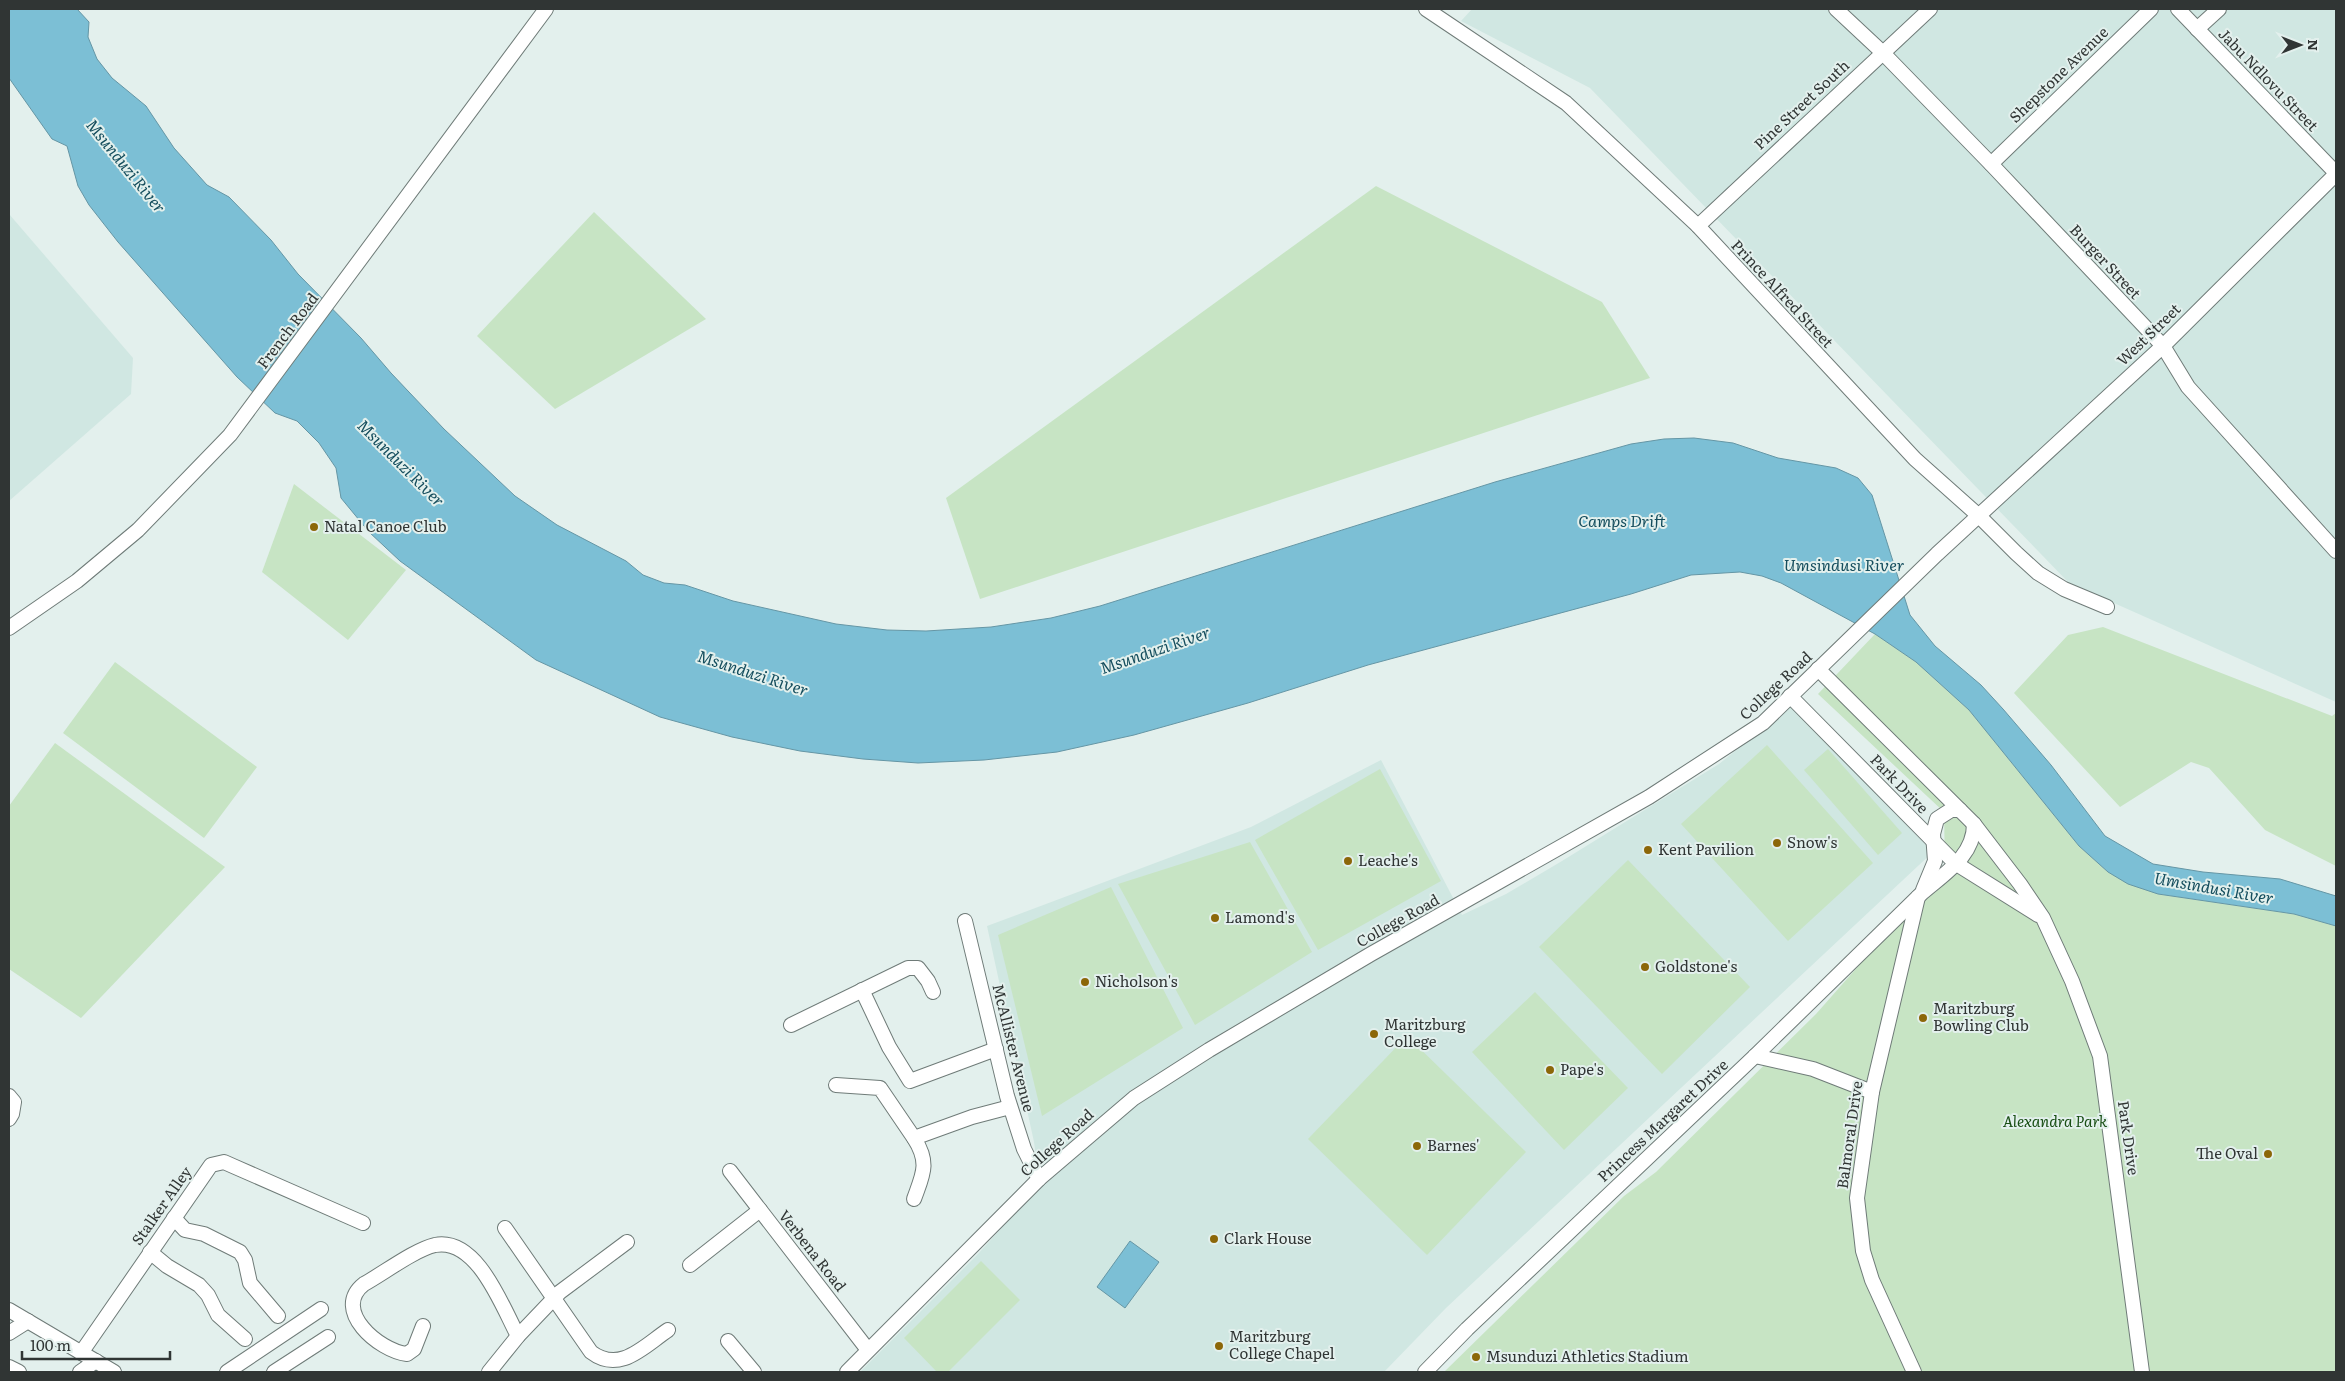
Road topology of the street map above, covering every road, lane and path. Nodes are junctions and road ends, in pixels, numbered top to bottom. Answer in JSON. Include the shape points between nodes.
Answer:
{"nodes":[{"id":1,"x":546,"y":9,"type":"edge"},
{"id":2,"x":1426,"y":9,"type":"edge"},
{"id":3,"x":1836,"y":9,"type":"edge"},
{"id":4,"x":1930,"y":9,"type":"edge"},
{"id":5,"x":2151,"y":9,"type":"edge"},
{"id":6,"x":2178,"y":9,"type":"edge"},
{"id":7,"x":2219,"y":9,"type":"edge"},
{"id":8,"x":2198,"y":29,"type":"junction"},
{"id":9,"x":1882,"y":52,"type":"junction"},
{"id":10,"x":1991,"y":164,"type":"junction"},
{"id":11,"x":2336,"y":173,"type":"edge"},
{"id":12,"x":1698,"y":226,"type":"junction"},
{"id":13,"x":2162,"y":346,"type":"junction"},
{"id":14,"x":1979,"y":516,"type":"junction"},
{"id":15,"x":2336,"y":551,"type":"edge"},
{"id":16,"x":2107,"y":607,"type":"dead end"},
{"id":17,"x":9,"y":628,"type":"edge"},
{"id":18,"x":1818,"y":669,"type":"junction"},
{"id":19,"x":1790,"y":696,"type":"junction"},
{"id":20,"x":1960,"y":810,"type":"junction"},
{"id":21,"x":1974,"y":824,"type":"junction"},
{"id":22,"x":1935,"y":844,"type":"junction"},
{"id":23,"x":1955,"y":863,"type":"junction"},
{"id":24,"x":1920,"y":895,"type":"junction"},
{"id":25,"x":2043,"y":918,"type":"junction"},
{"id":26,"x":965,"y":921,"type":"dead end"},
{"id":27,"x":862,"y":990,"type":"junction"},
{"id":28,"x":932,"y":992,"type":"dead end"},
{"id":29,"x":791,"y":1025,"type":"dead end"},
{"id":30,"x":996,"y":1049,"type":"junction"},
{"id":31,"x":1755,"y":1056,"type":"junction"},
{"id":32,"x":836,"y":1085,"type":"dead end"},
{"id":33,"x":1872,"y":1092,"type":"junction"},
{"id":34,"x":9,"y":1096,"type":"edge"},
{"id":35,"x":1010,"y":1107,"type":"junction"},
{"id":36,"x":9,"y":1119,"type":"edge"},
{"id":37,"x":914,"y":1138,"type":"junction"},
{"id":38,"x":730,"y":1171,"type":"dead end"},
{"id":39,"x":1039,"y":1179,"type":"junction"},
{"id":40,"x":914,"y":1200,"type":"dead end"},
{"id":41,"x":760,"y":1210,"type":"junction"},
{"id":42,"x":174,"y":1218,"type":"junction"},
{"id":43,"x":363,"y":1223,"type":"dead end"},
{"id":44,"x":505,"y":1228,"type":"dead end"},
{"id":45,"x":627,"y":1242,"type":"dead end"},
{"id":46,"x":150,"y":1252,"type":"junction"},
{"id":47,"x":690,"y":1264,"type":"dead end"},
{"id":48,"x":554,"y":1299,"type":"junction"},
{"id":49,"x":321,"y":1309,"type":"dead end"},
{"id":50,"x":9,"y":1310,"type":"edge"},
{"id":51,"x":278,"y":1316,"type":"dead end"},
{"id":52,"x":28,"y":1321,"type":"junction"},
{"id":53,"x":423,"y":1326,"type":"dead end"},
{"id":54,"x":668,"y":1330,"type":"dead end"},
{"id":55,"x":9,"y":1333,"type":"edge"},
{"id":56,"x":328,"y":1336,"type":"dead end"},
{"id":57,"x":518,"y":1336,"type":"junction"},
{"id":58,"x":245,"y":1339,"type":"dead end"},
{"id":59,"x":728,"y":1341,"type":"dead end"},
{"id":60,"x":868,"y":1350,"type":"junction"},
{"id":61,"x":81,"y":1352,"type":"junction"},
{"id":62,"x":96,"y":1361,"type":"junction"},
{"id":63,"x":9,"y":1367,"type":"edge"},
{"id":64,"x":19,"y":1372,"type":"edge"},
{"id":65,"x":80,"y":1372,"type":"edge"},
{"id":66,"x":114,"y":1372,"type":"edge"},
{"id":67,"x":227,"y":1372,"type":"edge"},
{"id":68,"x":274,"y":1372,"type":"edge"},
{"id":69,"x":489,"y":1372,"type":"edge"},
{"id":70,"x":754,"y":1372,"type":"edge"},
{"id":71,"x":847,"y":1372,"type":"edge"},
{"id":72,"x":1425,"y":1372,"type":"edge"},
{"id":73,"x":1914,"y":1372,"type":"edge"},
{"id":74,"x":2142,"y":1372,"type":"edge"}],
"edges":[{"from":1,"to":17,"type":"street","name":"French Road","via":[[230,435],[138,530],[78,581]]},
{"from":2,"to":12,"type":"street","name":"Prince Alfred Street","via":[[1566,103]]},
{"from":3,"to":9,"type":"street","name":"Burger Street"},
{"from":4,"to":9,"type":"street","name":"Pine Street South"},
{"from":5,"to":10,"type":"street","name":"Shepstone Avenue"},
{"from":6,"to":8,"type":"street","name":"Jabu Ndlovu Street"},
{"from":7,"to":8,"type":"street"},
{"from":8,"to":11,"type":"street","name":"Jabu Ndlovu Street"},
{"from":9,"to":10,"type":"street","name":"Burger Street"},
{"from":9,"to":12,"type":"street","name":"Pine Street South"},
{"from":10,"to":13,"type":"street","name":"Burger Street"},
{"from":11,"to":13,"type":"street","name":"West Street"},
{"from":12,"to":14,"type":"street","name":"Prince Alfred Street","via":[[1915,459]]},
{"from":13,"to":14,"type":"street","name":"West Street"},
{"from":13,"to":15,"type":"street","name":"Burger Street","via":[[2188,387]]},
{"from":14,"to":16,"type":"street","name":"Prince Alfred Street","via":[[2038,573],[2064,589]]},
{"from":14,"to":18,"type":"street","name":"College Road"},
{"from":18,"to":19,"type":"street","name":"College Road"},
{"from":18,"to":20,"type":"street","name":"Park Drive"},
{"from":19,"to":22,"type":"street","name":"Park Drive"},
{"from":19,"to":39,"type":"street","name":"College Road","via":[[1750,733],[1649,797],[1372,954],[1171,1074],[1118,1110]]},
{"from":20,"to":21,"type":"street","name":"Park Drive"},
{"from":20,"to":22,"type":"street","via":[[1951,810],[1937,819],[1933,834]]},
{"from":21,"to":23,"type":"street","via":[[1971,844]]},
{"from":21,"to":25,"type":"street","name":"Park Drive"},
{"from":22,"to":23,"type":"street","name":"Park Drive"},
{"from":22,"to":24,"type":"street","name":"Princess Margaret Drive","via":[[1935,861]]},
{"from":23,"to":24,"type":"street","name":"Princess Margaret Drive"},
{"from":23,"to":25,"type":"street","name":"Park Drive"},
{"from":24,"to":31,"type":"street","name":"Princess Margaret Drive"},
{"from":24,"to":33,"type":"street","name":"Balmoral Drive"},
{"from":25,"to":74,"type":"street","name":"Park Drive","via":[[2076,989],[2100,1056]]},
{"from":26,"to":30,"type":"street","name":"McAllister Avenue"},
{"from":27,"to":28,"type":"street","via":[[915,967],[923,973]]},
{"from":27,"to":29,"type":"street"},
{"from":27,"to":30,"type":"street","via":[[889,1046],[910,1080]]},
{"from":30,"to":35,"type":"street","name":"McAllister Avenue"},
{"from":31,"to":33,"type":"street","via":[[1812,1069]]},
{"from":31,"to":72,"type":"street","name":"Princess Margaret Drive","via":[[1467,1328]]},
{"from":32,"to":37,"type":"street","via":[[880,1088]]},
{"from":33,"to":73,"type":"street","name":"Balmoral Drive","via":[[1858,1188],[1863,1251],[1872,1280]]},
{"from":34,"to":36,"type":"street","via":[[14,1102]]},
{"from":35,"to":37,"type":"street"},
{"from":35,"to":39,"type":"street","name":"McAllister Avenue","via":[[1024,1149]]},
{"from":37,"to":40,"type":"street","via":[[925,1159]]},
{"from":38,"to":41,"type":"street","name":"Verbena Road"},
{"from":39,"to":60,"type":"street","name":"College Road"},
{"from":41,"to":47,"type":"street"},
{"from":41,"to":60,"type":"street","name":"Verbena Road"},
{"from":42,"to":43,"type":"street","name":"Stalker Alley","via":[[207,1170],[224,1162]]},
{"from":42,"to":46,"type":"street","name":"Stalker Alley"},
{"from":42,"to":51,"type":"street","via":[[185,1230],[204,1234],[240,1252],[250,1284]]},
{"from":44,"to":48,"type":"street"},
{"from":45,"to":48,"type":"street"},
{"from":46,"to":58,"type":"street","via":[[204,1290],[218,1315]]},
{"from":46,"to":61,"type":"street","name":"Stalker Alley"},
{"from":48,"to":54,"type":"street","via":[[591,1352],[609,1361],[624,1360]]},
{"from":48,"to":57,"type":"street"},
{"from":49,"to":67,"type":"street"},
{"from":50,"to":52,"type":"street"},
{"from":52,"to":55,"type":"street"},
{"from":52,"to":61,"type":"street"},
{"from":53,"to":57,"type":"street","via":[[414,1348],[407,1354],[395,1353],[363,1328],[356,1318],[352,1298],[364,1284],[418,1253],[434,1245],[450,1244],[474,1259]]},
{"from":56,"to":68,"type":"street"},
{"from":57,"to":69,"type":"street"},
{"from":59,"to":70,"type":"street"},
{"from":60,"to":71,"type":"street","name":"College Road"},
{"from":61,"to":62,"type":"street"},
{"from":62,"to":65,"type":"street"},
{"from":62,"to":66,"type":"street"},
{"from":63,"to":64,"type":"street"}]}
